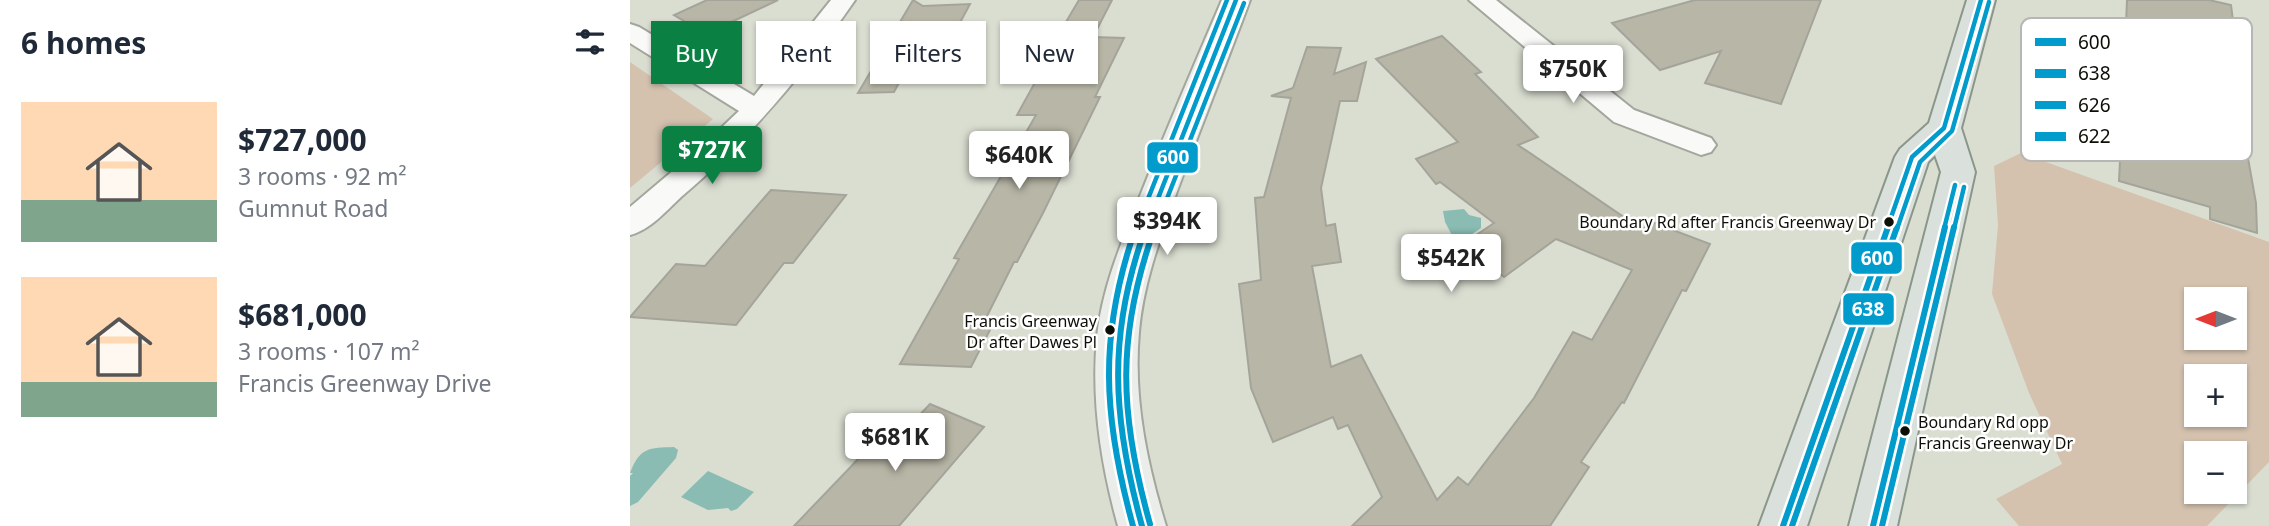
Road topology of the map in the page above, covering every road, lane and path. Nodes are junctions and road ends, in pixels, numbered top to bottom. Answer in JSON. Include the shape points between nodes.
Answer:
{"nodes":[{"id":1,"x":844,"y":0,"type":"edge"},
{"id":2,"x":1236,"y":0,"type":"edge"},
{"id":3,"x":1481,"y":0,"type":"edge"},
{"id":4,"x":1981,"y":0,"type":"edge"},
{"id":5,"x":630,"y":32,"type":"edge"},
{"id":6,"x":757,"y":110,"type":"junction"},
{"id":7,"x":1944,"y":128,"type":"junction"},
{"id":8,"x":1701,"y":145,"type":"dead end"},
{"id":9,"x":630,"y":223,"type":"edge"},
{"id":10,"x":1142,"y":526,"type":"edge"},
{"id":11,"x":1783,"y":526,"type":"edge"},
{"id":12,"x":1873,"y":526,"type":"edge"}],
"edges":[{"from":1,"to":6,"type":"street"},
{"from":2,"to":10,"type":"main road","via":[[1125,292],[1116,383],[1127,464]]},
{"from":3,"to":8,"type":"street","via":[[1624,116]]},
{"from":4,"to":7,"type":"main road"},
{"from":5,"to":6,"type":"street"},
{"from":6,"to":9,"type":"street"},
{"from":7,"to":11,"type":"main road","via":[[1912,157]]},
{"from":7,"to":12,"type":"main road","via":[[1958,173]]}]}
